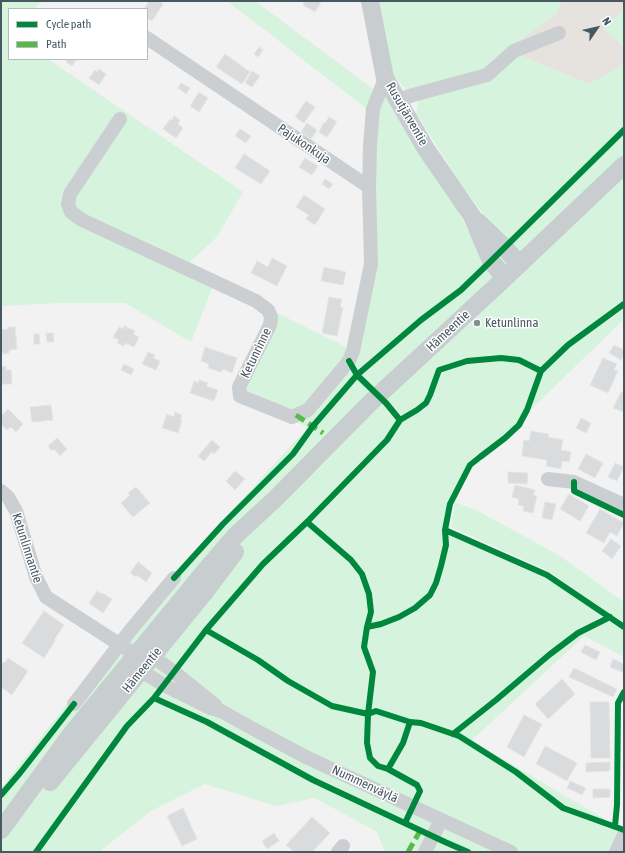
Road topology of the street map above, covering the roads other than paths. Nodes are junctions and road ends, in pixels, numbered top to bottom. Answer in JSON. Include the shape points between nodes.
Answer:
{"nodes":[{"id":1,"x":370,"y":1,"type":"edge"},
{"id":2,"x":559,"y":32,"type":"dead end"},
{"id":3,"x":148,"y":39,"type":"edge"},
{"id":4,"x":385,"y":78,"type":"junction"},
{"id":5,"x":398,"y":100,"type":"junction"},
{"id":6,"x":120,"y":119,"type":"dead end"},
{"id":7,"x":624,"y":165,"type":"edge"},
{"id":8,"x":369,"y":187,"type":"junction"},
{"id":9,"x":472,"y":216,"type":"junction"},
{"id":10,"x":519,"y":264,"type":"junction"},
{"id":11,"x":505,"y":278,"type":"junction"},
{"id":12,"x":548,"y":479,"type":"dead end"},
{"id":13,"x":1,"y":491,"type":"edge"},
{"id":14,"x":624,"y":505,"type":"edge"},
{"id":15,"x":174,"y":578,"type":"dead end"},
{"id":16,"x":120,"y":645,"type":"junction"},
{"id":17,"x":143,"y":661,"type":"junction"},
{"id":18,"x":74,"y":704,"type":"dead end"},
{"id":19,"x":441,"y":820,"type":"junction"},
{"id":20,"x":1,"y":830,"type":"edge"},
{"id":21,"x":624,"y":835,"type":"edge"},
{"id":22,"x":1,"y":836,"type":"edge"},
{"id":23,"x":425,"y":852,"type":"edge"},
{"id":24,"x":511,"y":852,"type":"edge"},
{"id":25,"x":616,"y":852,"type":"edge"}],
"edges":[{"from":1,"to":4,"type":"main road","name":"Rusutjärventie"},
{"from":2,"to":5,"type":"street","via":[[514,51],[487,75]]},
{"from":3,"to":8,"type":"street","name":"Pajukonkuja"},
{"from":4,"to":5,"type":"main road","name":"Rusutjärventie"},
{"from":4,"to":8,"type":"street","via":[[373,109]]},
{"from":5,"to":9,"type":"main road","name":"Rusutjärventie","via":[[426,149]]},
{"from":6,"to":8,"type":"street","name":"Ketunrinne","via":[[70,194],[68,204],[71,212],[82,220],[256,301],[268,310],[271,317],[270,325],[240,387],[240,396],[292,417],[308,410],[349,361],[353,351],[371,264]]},
{"from":7,"to":10,"type":"main road","name":"Hämeentie"},
{"from":9,"to":10,"type":"main road","name":"Rusutjärventie"},
{"from":9,"to":11,"type":"main road","name":"Rusutjärventie","via":[[491,261]]},
{"from":10,"to":11,"type":"main road","name":"Hämeentie"},
{"from":11,"to":17,"type":"main road","name":"Hämeentie","via":[[369,404],[275,499],[204,593]]},
{"from":12,"to":14,"type":"street","via":[[574,482]]},
{"from":13,"to":16,"type":"street","name":"Ketunlinnantie","via":[[16,511],[36,577],[46,597]]},
{"from":15,"to":16,"type":"street"},
{"from":16,"to":17,"type":"street","name":"Ketunlinnantie"},
{"from":16,"to":18,"type":"street"},
{"from":17,"to":19,"type":"street","name":"Nummenväylä","via":[[164,686],[221,711],[308,758]]},
{"from":17,"to":20,"type":"main road","name":"Hämeentie","via":[[72,734]]},
{"from":17,"to":22,"type":"main road","name":"Hämeentie","via":[[55,776]]},
{"from":19,"to":23,"type":"street"},
{"from":19,"to":24,"type":"street","name":"Nummenväylä"},
{"from":21,"to":25,"type":"street"}]}
